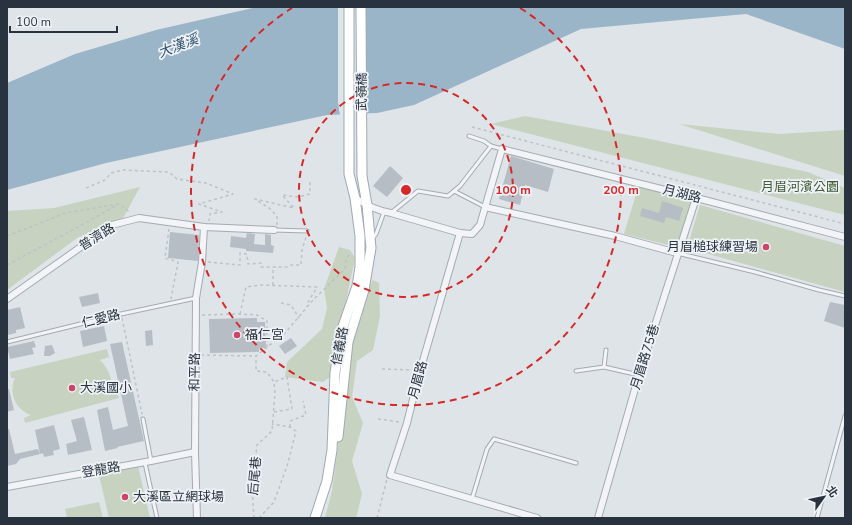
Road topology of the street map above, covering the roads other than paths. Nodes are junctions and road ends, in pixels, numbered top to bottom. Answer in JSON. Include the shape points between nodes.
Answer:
{"nodes":[{"id":1,"x":349,"y":7,"type":"edge"},
{"id":2,"x":361,"y":7,"type":"edge"},
{"id":3,"x":469,"y":136,"type":"dead end"},
{"id":4,"x":491,"y":146,"type":"junction"},
{"id":5,"x":502,"y":149,"type":"junction"},
{"id":6,"x":349,"y":174,"type":"joint"},
{"id":7,"x":362,"y":176,"type":"joint"},
{"id":8,"x":454,"y":191,"type":"junction"},
{"id":9,"x":355,"y":198,"type":"junction"},
{"id":10,"x":696,"y":198,"type":"junction"},
{"id":11,"x":367,"y":205,"type":"junction"},
{"id":12,"x":485,"y":207,"type":"junction"},
{"id":13,"x":387,"y":212,"type":"junction"},
{"id":14,"x":204,"y":227,"type":"junction"},
{"id":15,"x":275,"y":230,"type":"joint"},
{"id":16,"x":307,"y":231,"type":"road end"},
{"id":17,"x":460,"y":233,"type":"junction"},
{"id":18,"x":845,"y":237,"type":"edge"},
{"id":19,"x":370,"y":242,"type":"junction"},
{"id":20,"x":677,"y":253,"type":"junction"},
{"id":21,"x":845,"y":296,"type":"edge"},
{"id":22,"x":196,"y":298,"type":"junction"},
{"id":23,"x":7,"y":299,"type":"edge"},
{"id":24,"x":7,"y":342,"type":"edge"},
{"id":25,"x":606,"y":350,"type":"dead end"},
{"id":26,"x":604,"y":367,"type":"junction"},
{"id":27,"x":576,"y":371,"type":"dead end"},
{"id":28,"x":639,"y":375,"type":"junction"},
{"id":29,"x":845,"y":416,"type":"edge"},
{"id":30,"x":143,"y":419,"type":"road end"},
{"id":31,"x":194,"y":452,"type":"junction"},
{"id":32,"x":148,"y":462,"type":"junction"},
{"id":33,"x":576,"y":463,"type":"dead end"},
{"id":34,"x":7,"y":487,"type":"edge"},
{"id":35,"x":472,"y":500,"type":"junction"},
{"id":36,"x":157,"y":518,"type":"edge"},
{"id":37,"x":197,"y":518,"type":"edge"},
{"id":38,"x":315,"y":518,"type":"edge"},
{"id":39,"x":321,"y":518,"type":"edge"},
{"id":40,"x":537,"y":518,"type":"edge"},
{"id":41,"x":598,"y":518,"type":"edge"},
{"id":42,"x":817,"y":518,"type":"edge"}],
"edges":[{"from":1,"to":6,"type":"main road","name":"武嶺橋"},
{"from":2,"to":7,"type":"main road","name":"武嶺橋"},
{"from":3,"to":4,"type":"lane"},
{"from":4,"to":5,"type":"lane"},
{"from":4,"to":8,"type":"lane"},
{"from":5,"to":10,"type":"street","name":"月湖路"},
{"from":5,"to":12,"type":"street"},
{"from":6,"to":9,"type":"main road","name":"信義路"},
{"from":7,"to":11,"type":"main road","name":"信義路"},
{"from":8,"to":12,"type":"lane"},
{"from":8,"to":13,"type":"lane","via":[[448,196],[418,191]]},
{"from":9,"to":11,"type":"street"},
{"from":9,"to":38,"type":"main road","name":"信義路","via":[[360,236],[360,267],[357,286],[341,332],[335,373],[332,450]]},
{"from":10,"to":18,"type":"street","name":"月湖路"},
{"from":10,"to":20,"type":"street","name":"月眉路75巷"},
{"from":11,"to":13,"type":"street"},
{"from":11,"to":19,"type":"main road","name":"信義路"},
{"from":12,"to":17,"type":"street","via":[[480,225],[472,234]]},
{"from":12,"to":20,"type":"street","via":[[615,236]]},
{"from":13,"to":17,"type":"street"},
{"from":13,"to":19,"type":"lane"},
{"from":14,"to":15,"type":"street","name":"普濟路"},
{"from":14,"to":22,"type":"street","name":"和平路"},
{"from":14,"to":23,"type":"street","name":"普濟路","via":[[139,218],[112,225]]},
{"from":15,"to":16,"type":"lane"},
{"from":17,"to":35,"type":"street","name":"月眉路","via":[[390,475]]},
{"from":19,"to":39,"type":"main road","name":"信義路","via":[[370,259],[364,290],[348,342],[335,464]]},
{"from":20,"to":21,"type":"lane"},
{"from":20,"to":28,"type":"street","name":"月眉路75巷"},
{"from":22,"to":24,"type":"lane","name":"仁愛路"},
{"from":22,"to":31,"type":"street","name":"和平路"},
{"from":25,"to":26,"type":"lane"},
{"from":26,"to":27,"type":"lane"},
{"from":26,"to":28,"type":"lane"},
{"from":28,"to":41,"type":"street","name":"月眉路75巷"},
{"from":29,"to":42,"type":"lane"},
{"from":30,"to":32,"type":"lane"},
{"from":31,"to":32,"type":"street","name":"登龍路"},
{"from":31,"to":37,"type":"street","name":"和平路"},
{"from":32,"to":34,"type":"street","name":"登龍路"},
{"from":32,"to":36,"type":"lane"},
{"from":33,"to":35,"type":"lane","via":[[494,439],[486,449]]},
{"from":35,"to":40,"type":"street"}]}
